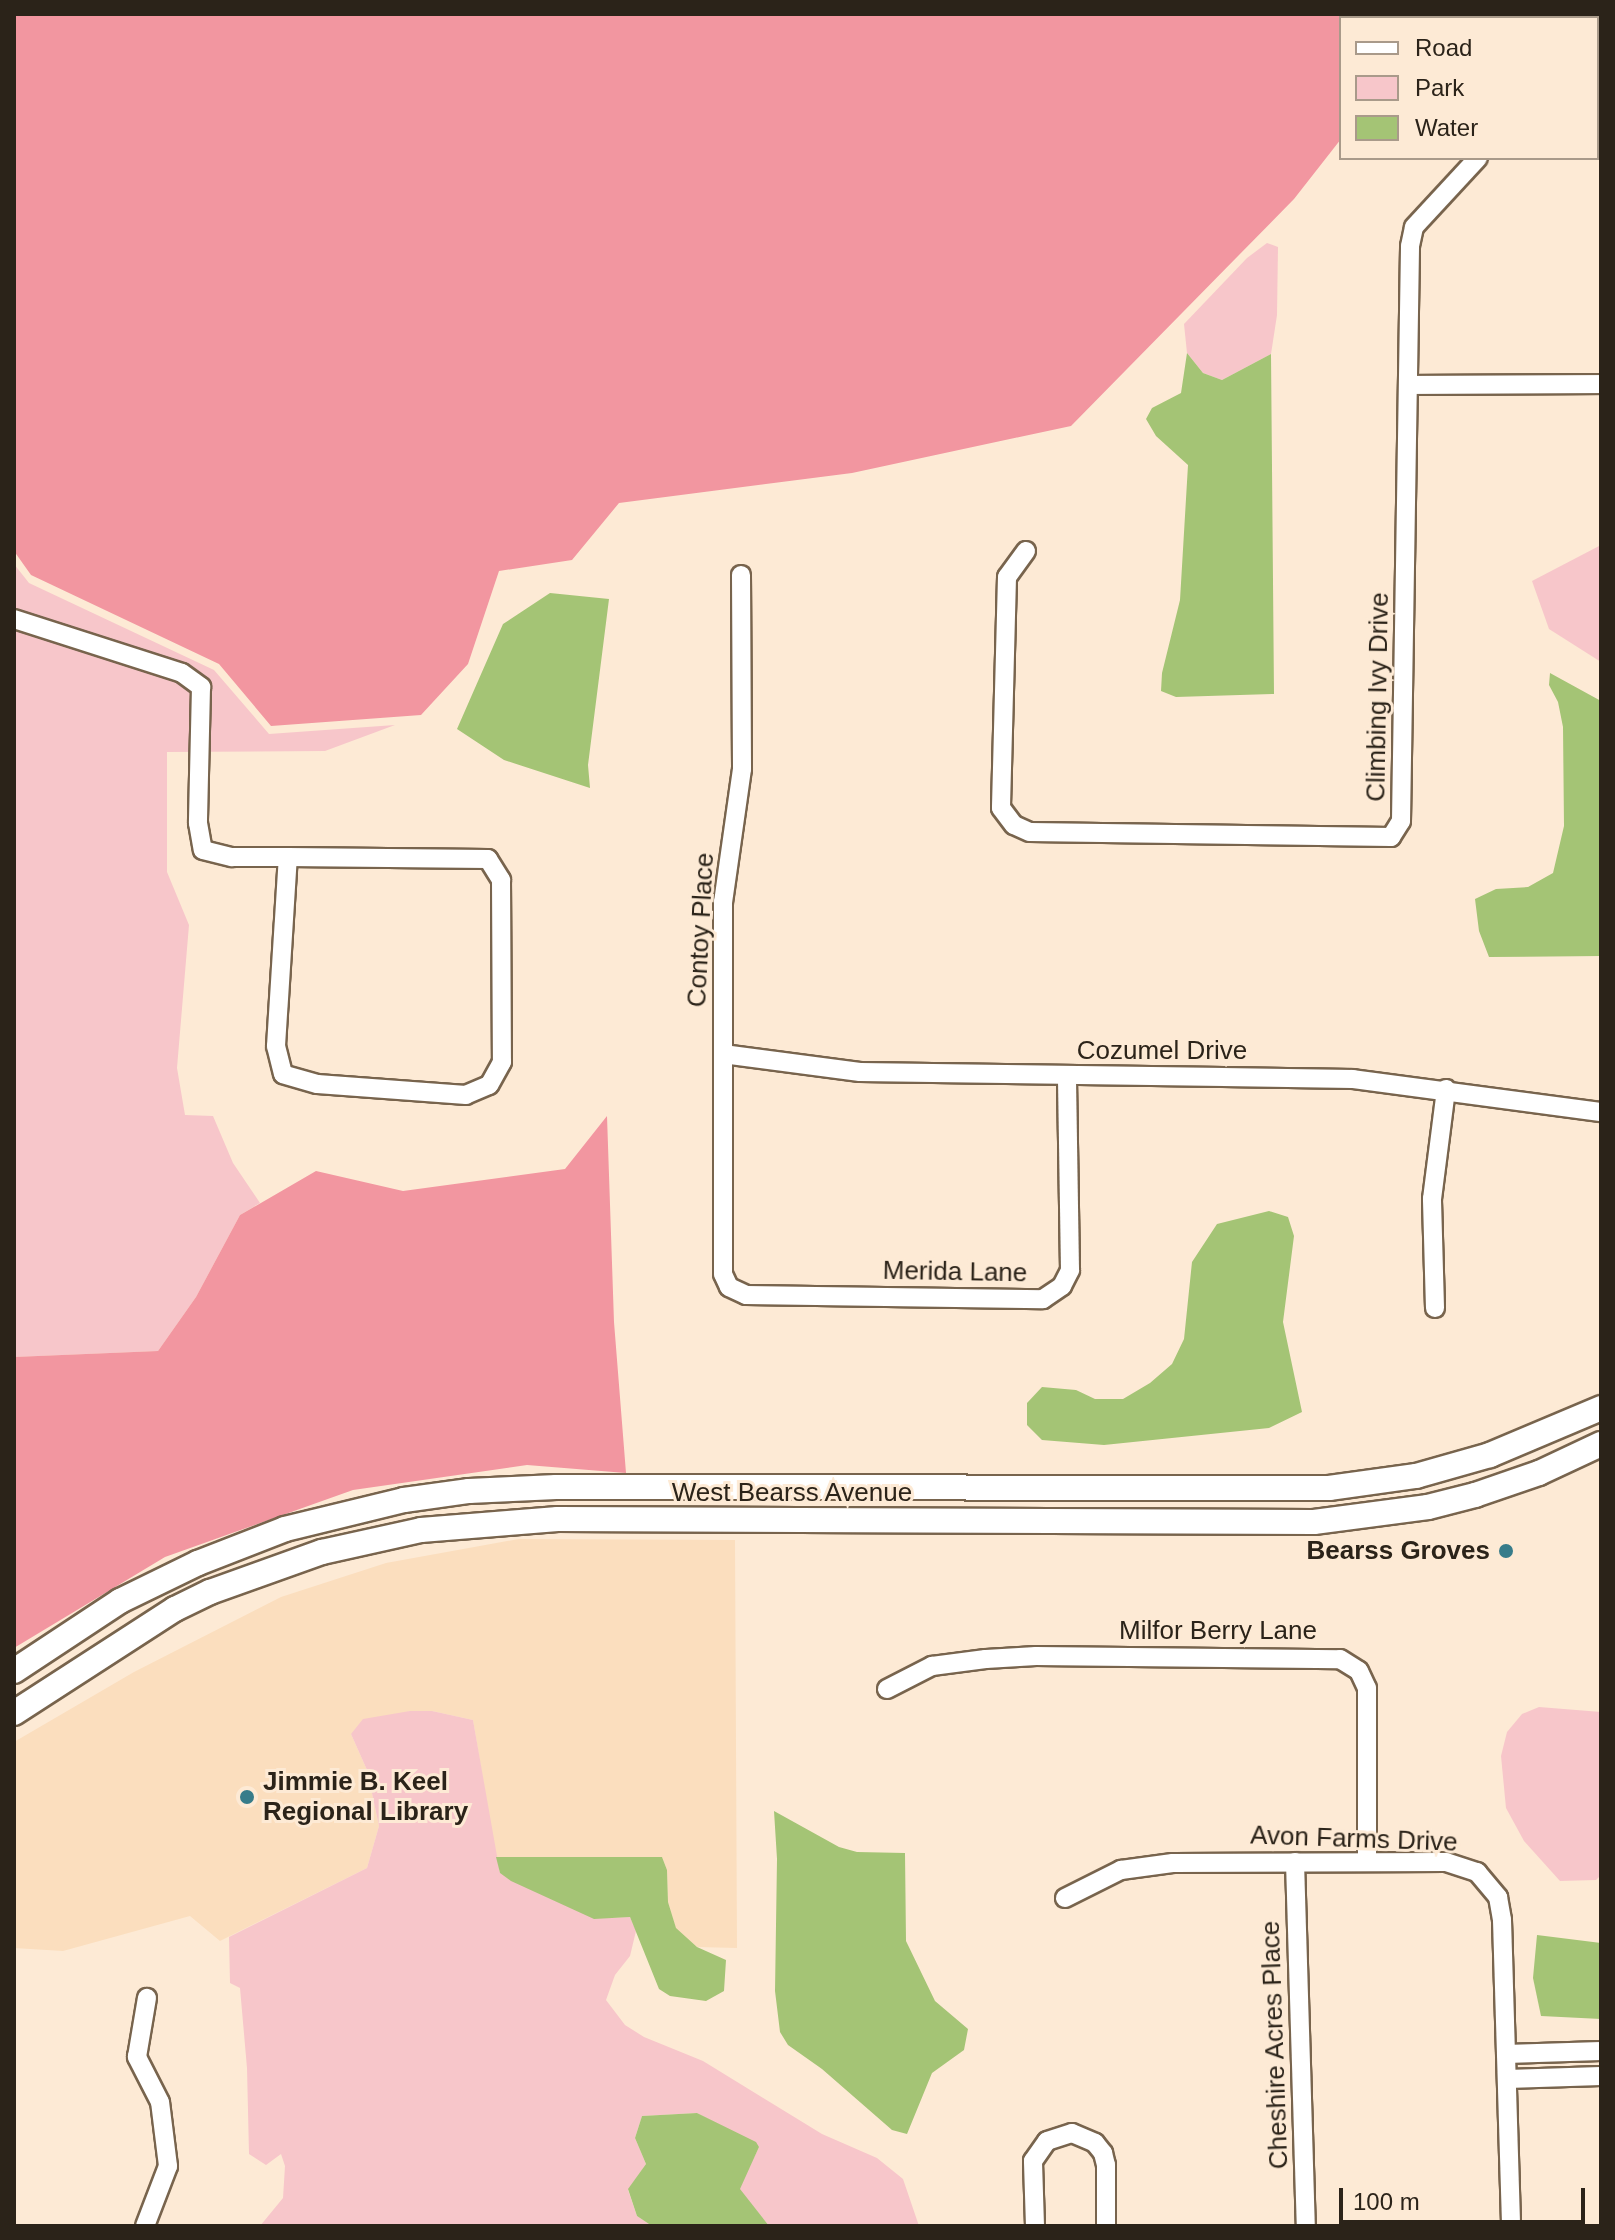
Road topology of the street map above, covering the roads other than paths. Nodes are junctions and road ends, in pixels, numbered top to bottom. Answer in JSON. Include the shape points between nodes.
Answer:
{"nodes":[{"id":1,"x":1476,"y":160,"type":"edge"},
{"id":2,"x":1601,"y":384,"type":"edge"},
{"id":3,"x":1411,"y":385,"type":"junction"},
{"id":4,"x":1026,"y":551,"type":"dead end"},
{"id":5,"x":741,"y":575,"type":"dead end"},
{"id":6,"x":14,"y":619,"type":"edge"},
{"id":7,"x":288,"y":857,"type":"junction"},
{"id":8,"x":723,"y":1054,"type":"junction"},
{"id":9,"x":1067,"y":1077,"type":"junction"},
{"id":10,"x":1446,"y":1089,"type":"junction"},
{"id":11,"x":1601,"y":1112,"type":"edge"},
{"id":12,"x":729,"y":1287,"type":"joint"},
{"id":13,"x":1435,"y":1308,"type":"dead end"},
{"id":14,"x":1601,"y":1408,"type":"edge"},
{"id":15,"x":1601,"y":1444,"type":"edge"},
{"id":16,"x":158,"y":1581,"type":"junction"},
{"id":17,"x":14,"y":1671,"type":"edge"},
{"id":18,"x":887,"y":1689,"type":"dead end"},
{"id":19,"x":24,"y":1706,"type":"edge"},
{"id":20,"x":1367,"y":1861,"type":"junction"},
{"id":21,"x":1295,"y":1862,"type":"junction"},
{"id":22,"x":1065,"y":1898,"type":"dead end"},
{"id":23,"x":147,"y":1998,"type":"dead end"},
{"id":24,"x":1595,"y":2051,"type":"edge"},
{"id":25,"x":1506,"y":2054,"type":"junction"},
{"id":26,"x":1595,"y":2076,"type":"edge"},
{"id":27,"x":1507,"y":2079,"type":"junction"},
{"id":28,"x":145,"y":2226,"type":"edge"},
{"id":29,"x":1035,"y":2226,"type":"edge"},
{"id":30,"x":1106,"y":2226,"type":"edge"},
{"id":31,"x":1306,"y":2226,"type":"edge"},
{"id":32,"x":1511,"y":2226,"type":"edge"}],
"edges":[{"from":1,"to":3,"type":"street","name":"Climbing Ivy Drive","via":[[1414,227]]},
{"from":2,"to":3,"type":"street"},
{"from":3,"to":4,"type":"street","name":"Climbing Ivy Drive","via":[[1401,821],[1391,837],[1030,832],[1014,825],[1001,808],[1007,577]]},
{"from":5,"to":8,"type":"street","name":"Contoy Place","via":[[742,769],[723,902]]},
{"from":6,"to":7,"type":"street","via":[[182,673],[201,687],[198,823],[203,850],[232,857]]},
{"from":7,"to":7,"type":"street","via":[[488,859],[501,880],[502,1031],[502,1062],[489,1085],[466,1095],[317,1084],[283,1074],[276,1046]]},
{"from":8,"to":9,"type":"street","name":"Cozumel Drive","via":[[860,1072]]},
{"from":8,"to":12,"type":"street","name":"Contoy Place","via":[[723,1274]]},
{"from":9,"to":10,"type":"street","name":"Cozumel Drive","via":[[1353,1079]]},
{"from":9,"to":12,"type":"street","name":"Merida Lane","via":[[1070,1270],[1062,1286],[1043,1299],[746,1295]]},
{"from":10,"to":11,"type":"street","name":"Cozumel Drive"},
{"from":10,"to":13,"type":"street","via":[[1432,1199]]},
{"from":14,"to":16,"type":"main road","name":"West Bearss Avenue","via":[[1490,1455],[1416,1476],[1329,1488],[556,1487],[445,1494],[314,1520]]},
{"from":15,"to":19,"type":"main road","name":"West Bearss Avenue","via":[[1539,1473],[1464,1498],[1314,1522],[558,1519],[421,1530],[322,1552],[210,1592]]},
{"from":16,"to":17,"type":"main road","name":"West Bearss Avenue"},
{"from":16,"to":19,"type":"main road","via":[[142,1602],[42,1667]]},
{"from":18,"to":20,"type":"street","name":"Milfor Berry Lane","via":[[932,1666],[986,1659],[1340,1659],[1359,1671],[1367,1688]]},
{"from":20,"to":21,"type":"street","name":"Avon Farms Drive"},
{"from":20,"to":25,"type":"street","name":"Avon Farms Drive","via":[[1462,1865],[1491,1884],[1502,1920]]},
{"from":21,"to":22,"type":"street","name":"Avon Farms Drive","via":[[1141,1866],[1103,1877]]},
{"from":21,"to":31,"type":"street","name":"Cheshire Acres Place"},
{"from":23,"to":28,"type":"street","via":[[137,2057],[160,2102],[168,2166]]},
{"from":24,"to":25,"type":"street"},
{"from":24,"to":26,"type":"street"},
{"from":25,"to":27,"type":"street","name":"Avon Farms Drive"},
{"from":26,"to":27,"type":"street"},
{"from":27,"to":32,"type":"street","name":"Avon Farms Drive"},
{"from":29,"to":30,"type":"street","via":[[1033,2161],[1047,2141],[1072,2133],[1095,2143],[1103,2153]]}]}
